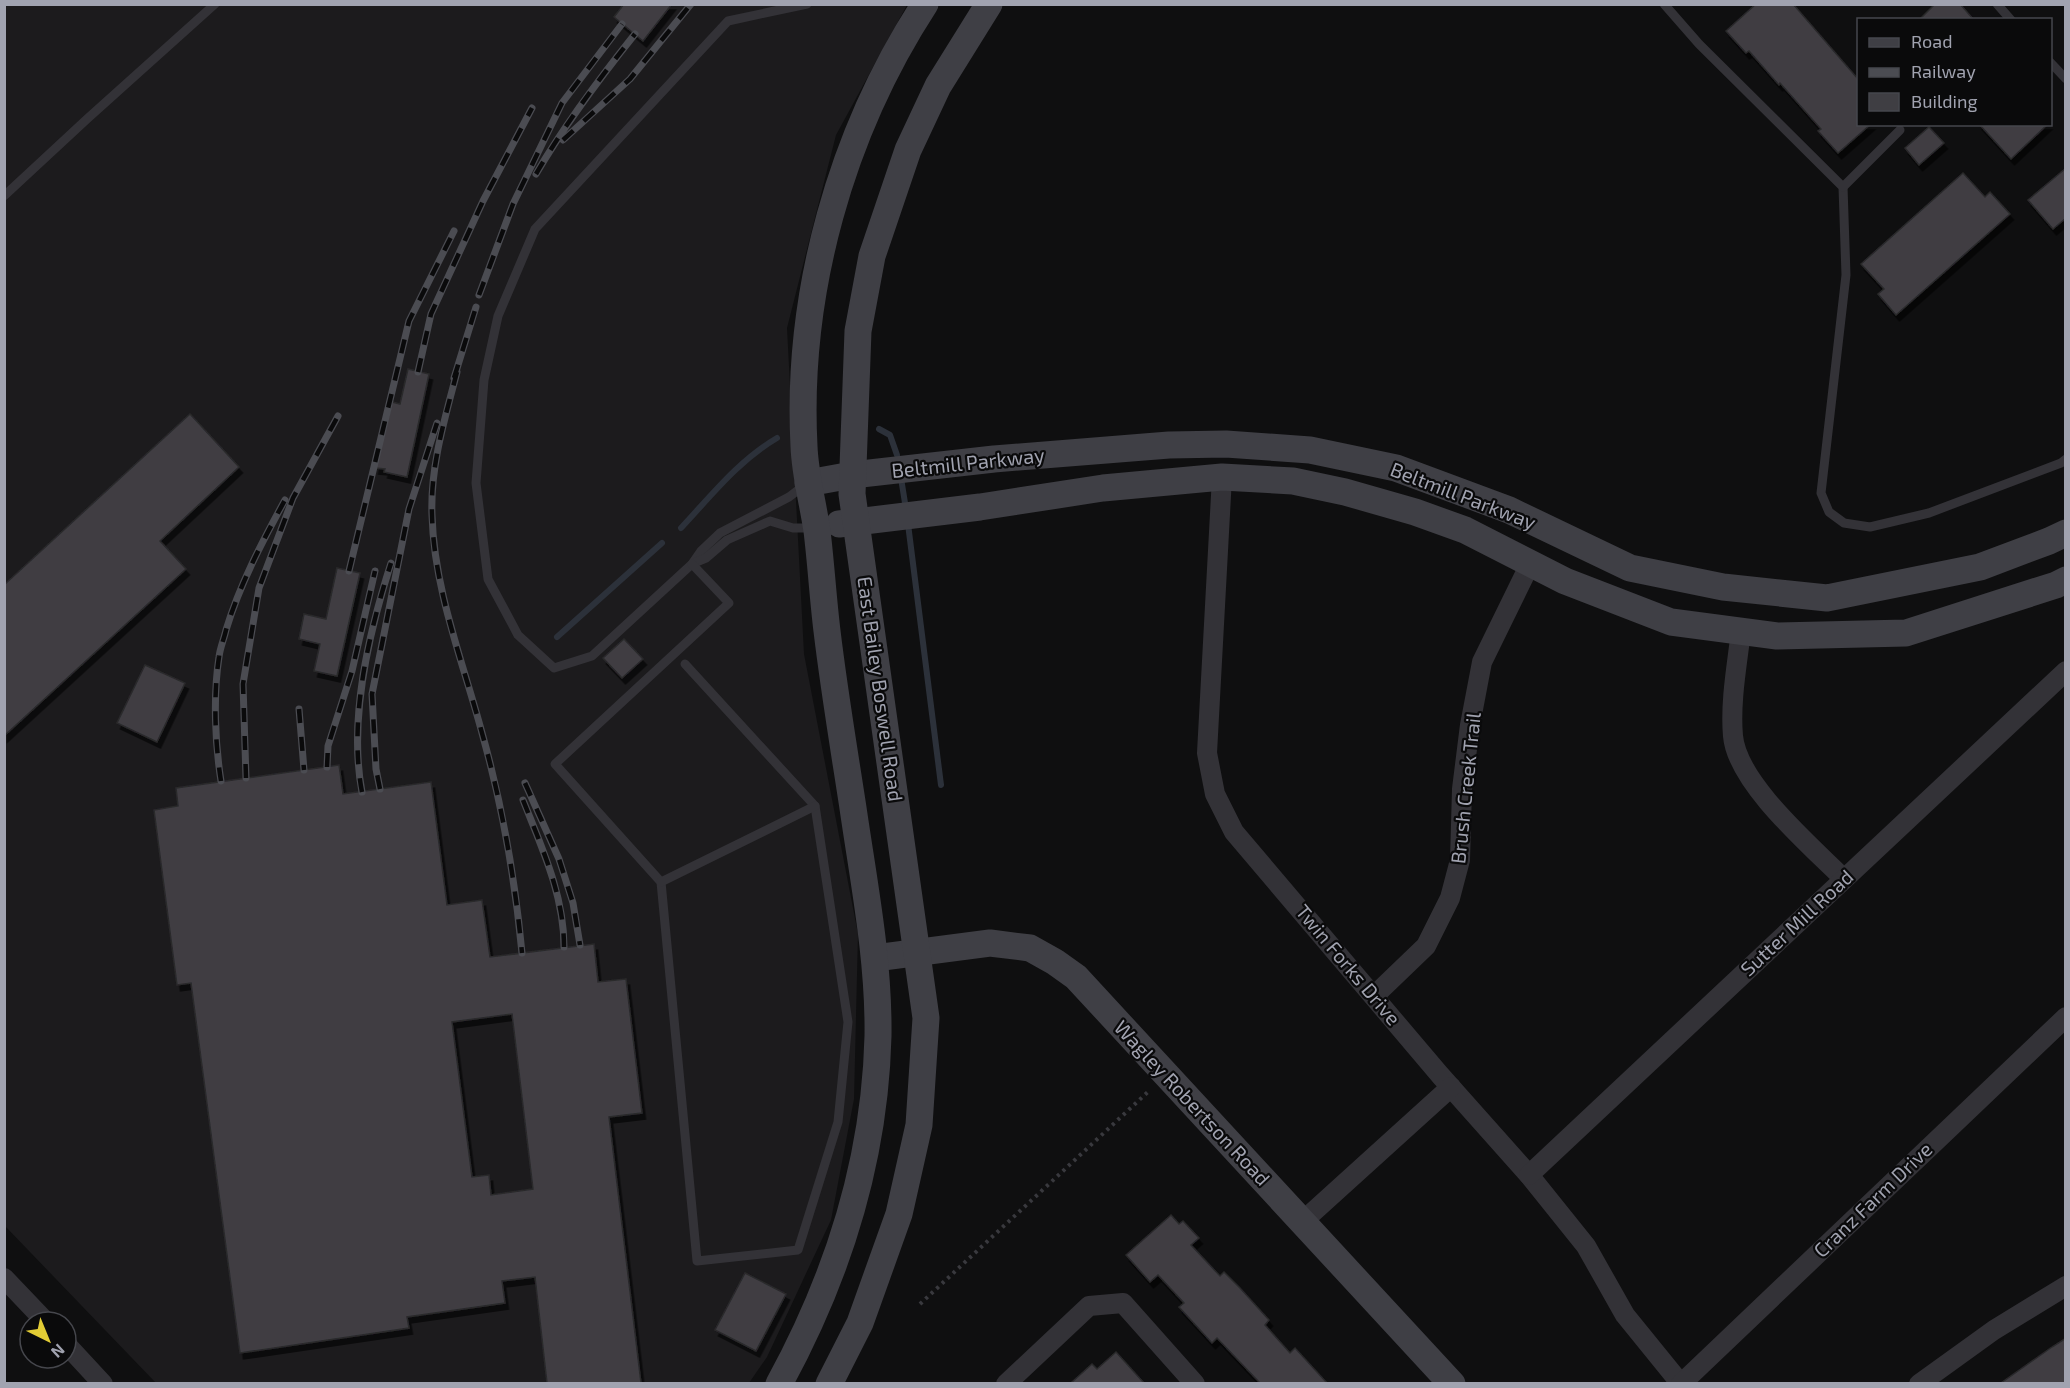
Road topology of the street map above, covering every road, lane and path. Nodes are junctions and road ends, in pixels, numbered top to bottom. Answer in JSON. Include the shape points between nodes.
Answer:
{"nodes":[{"id":1,"x":215,"y":4,"type":"edge"},
{"id":2,"x":807,"y":4,"type":"edge"},
{"id":3,"x":925,"y":4,"type":"edge"},
{"id":4,"x":989,"y":4,"type":"edge"},
{"id":5,"x":1664,"y":4,"type":"edge"},
{"id":6,"x":1997,"y":4,"type":"edge"},
{"id":7,"x":204,"y":8,"type":"edge"},
{"id":8,"x":2009,"y":18,"type":"edge"},
{"id":9,"x":2052,"y":64,"type":"edge"},
{"id":10,"x":2066,"y":79,"type":"edge"},
{"id":11,"x":1900,"y":130,"type":"dead end"},
{"id":12,"x":1844,"y":188,"type":"junction"},
{"id":13,"x":4,"y":196,"type":"edge"},
{"id":14,"x":1226,"y":444,"type":"junction"},
{"id":15,"x":2064,"y":464,"type":"edge"},
{"id":16,"x":852,"y":475,"type":"junction"},
{"id":17,"x":1222,"y":477,"type":"junction"},
{"id":18,"x":808,"y":483,"type":"junction"},
{"id":19,"x":855,"y":522,"type":"junction"},
{"id":20,"x":817,"y":528,"type":"junction"},
{"id":21,"x":1548,"y":529,"type":"junction"},
{"id":22,"x":2066,"y":533,"type":"edge"},
{"id":23,"x":692,"y":564,"type":"junction"},
{"id":24,"x":1530,"y":564,"type":"junction"},
{"id":25,"x":2066,"y":580,"type":"edge"},
{"id":26,"x":1748,"y":590,"type":"junction"},
{"id":27,"x":1741,"y":631,"type":"junction"},
{"id":28,"x":685,"y":664,"type":"dead end"},
{"id":29,"x":2066,"y":670,"type":"edge"},
{"id":30,"x":815,"y":806,"type":"junction"},
{"id":31,"x":1844,"y":879,"type":"junction"},
{"id":32,"x":661,"y":882,"type":"junction"},
{"id":33,"x":917,"y":954,"type":"junction"},
{"id":34,"x":875,"y":958,"type":"junction"},
{"id":35,"x":1374,"y":996,"type":"junction"},
{"id":36,"x":2066,"y":1017,"type":"edge"},
{"id":37,"x":1166,"y":1075,"type":"junction"},
{"id":38,"x":1452,"y":1088,"type":"junction"},
{"id":39,"x":1529,"y":1175,"type":"junction"},
{"id":40,"x":1302,"y":1222,"type":"junction"},
{"id":41,"x":4,"y":1278,"type":"edge"},
{"id":42,"x":2066,"y":1286,"type":"edge"},
{"id":43,"x":920,"y":1304,"type":"dead end"},
{"id":44,"x":35,"y":1310,"type":"edge"},
{"id":45,"x":78,"y":1357,"type":"edge"},
{"id":46,"x":103,"y":1383,"type":"edge"},
{"id":47,"x":779,"y":1383,"type":"edge"},
{"id":48,"x":829,"y":1383,"type":"edge"},
{"id":49,"x":1006,"y":1383,"type":"edge"},
{"id":50,"x":1195,"y":1383,"type":"edge"},
{"id":51,"x":1452,"y":1383,"type":"edge"},
{"id":52,"x":1681,"y":1383,"type":"edge"},
{"id":53,"x":1919,"y":1383,"type":"edge"}],
"edges":[{"from":1,"to":7,"type":"lane"},
{"from":2,"to":23,"type":"lane","via":[[728,21],[535,229],[498,315],[484,380],[476,483],[488,579],[518,635],[554,669],[592,656]]},
{"from":3,"to":18,"type":"street","via":[[861,125],[822,247],[805,367],[804,448]]},
{"from":4,"to":16,"type":"street","name":"East Bailey Boswell Road","via":[[923,116],[872,256],[858,331]]},
{"from":5,"to":12,"type":"lane","via":[[1698,44]]},
{"from":6,"to":8,"type":"lane"},
{"from":7,"to":13,"type":"lane"},
{"from":9,"to":10,"type":"lane"},
{"from":11,"to":12,"type":"lane"},
{"from":12,"to":15,"type":"lane","via":[[1846,275],[1821,493],[1829,512],[1844,523],[1870,527],[1929,513]]},
{"from":14,"to":16,"type":"street","name":"Beltmill Parkway","via":[[1100,450]]},
{"from":14,"to":17,"type":"street"},
{"from":14,"to":21,"type":"street","name":"Beltmill Parkway","via":[[1310,450],[1396,468],[1509,510]]},
{"from":16,"to":18,"type":"street","name":"Beltmill Parkway"},
{"from":16,"to":19,"type":"street","name":"East Bailey Boswell Road"},
{"from":17,"to":19,"type":"street","name":"Beltmill Parkway","via":[[1103,488]]},
{"from":17,"to":24,"type":"street","name":"Beltmill Parkway","via":[[1293,481],[1345,492],[1465,530]]},
{"from":17,"to":35,"type":"street","name":"Twin Forks Drive","via":[[1207,753],[1215,794],[1234,832]]},
{"from":18,"to":20,"type":"street"},
{"from":18,"to":23,"type":"lane","via":[[720,533]]},
{"from":19,"to":20,"type":"street","name":"Beltmill Parkway"},
{"from":19,"to":33,"type":"street","name":"East Bailey Boswell Road"},
{"from":20,"to":23,"type":"lane","via":[[793,528],[770,521],[727,540]]},
{"from":20,"to":34,"type":"street","via":[[827,631]]},
{"from":21,"to":24,"type":"street"},
{"from":21,"to":26,"type":"street","name":"Beltmill Parkway","via":[[1630,568]]},
{"from":22,"to":26,"type":"street","name":"Beltmill Parkway","via":[[1980,567],[1827,598]]},
{"from":23,"to":32,"type":"lane","via":[[729,603],[555,764]]},
{"from":24,"to":27,"type":"street","name":"Beltmill Parkway","via":[[1671,622]]},
{"from":24,"to":35,"type":"street","name":"Brush Creek Trail","via":[[1482,662],[1461,789],[1460,860],[1450,897],[1426,946]]},
{"from":25,"to":27,"type":"street","name":"Beltmill Parkway","via":[[1906,633],[1778,636]]},
{"from":26,"to":27,"type":"street"},
{"from":27,"to":31,"type":"street","via":[[1733,738],[1744,768],[1771,806]]},
{"from":28,"to":30,"type":"lane"},
{"from":29,"to":31,"type":"street","name":"Sutter Mill Road"},
{"from":30,"to":32,"type":"lane"},
{"from":30,"to":32,"type":"lane","via":[[848,1022],[838,1122],[798,1250],[697,1261]]},
{"from":31,"to":39,"type":"street","name":"Sutter Mill Road"},
{"from":33,"to":34,"type":"street","name":"Wagley Robertson Road"},
{"from":33,"to":37,"type":"street","name":"Wagley Robertson Road","via":[[990,944],[1030,948],[1076,977]]},
{"from":33,"to":48,"type":"street","name":"East Bailey Boswell Road","via":[[926,1018],[919,1125],[899,1214],[879,1275]]},
{"from":34,"to":47,"type":"street","via":[[878,1027],[865,1154],[832,1273]]},
{"from":35,"to":38,"type":"street","name":"Twin Forks Drive"},
{"from":36,"to":52,"type":"street","name":"Cranz Farm Drive"},
{"from":37,"to":40,"type":"street","name":"Wagley Robertson Road"},
{"from":37,"to":43,"type":"path"},
{"from":38,"to":39,"type":"street","name":"Twin Forks Drive"},
{"from":38,"to":40,"type":"street"},
{"from":39,"to":52,"type":"street","name":"Twin Forks Drive","via":[[1586,1246],[1625,1315]]},
{"from":40,"to":51,"type":"street","name":"Wagley Robertson Road"},
{"from":41,"to":44,"type":"street"},
{"from":42,"to":53,"type":"street"},
{"from":45,"to":46,"type":"street"},
{"from":49,"to":50,"type":"street","via":[[1089,1306],[1123,1303]]}]}
